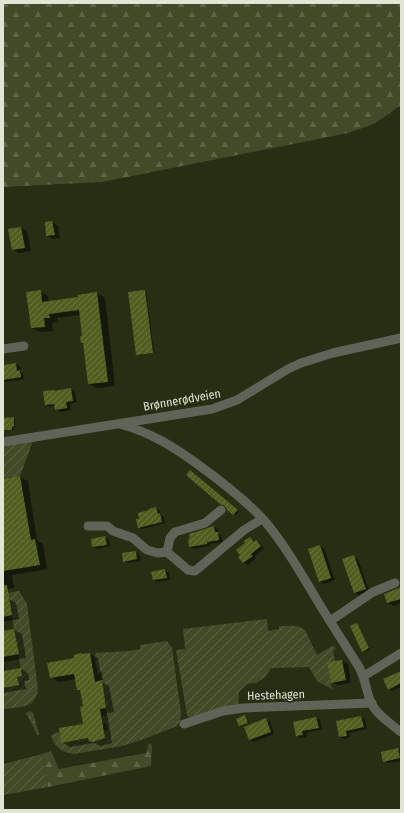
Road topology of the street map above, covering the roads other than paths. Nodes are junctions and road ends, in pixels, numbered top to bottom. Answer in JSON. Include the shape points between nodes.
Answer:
{"nodes":[{"id":1,"x":401,"y":338,"type":"edge"},
{"id":2,"x":24,"y":346,"type":"dead end"},
{"id":3,"x":3,"y":349,"type":"edge"},
{"id":4,"x":120,"y":424,"type":"junction"},
{"id":5,"x":3,"y":442,"type":"edge"},
{"id":6,"x":221,"y":510,"type":"dead end"},
{"id":7,"x":262,"y":519,"type":"junction"},
{"id":8,"x":88,"y":526,"type":"dead end"},
{"id":9,"x":167,"y":552,"type":"junction"},
{"id":10,"x":395,"y":583,"type":"dead end"},
{"id":11,"x":330,"y":621,"type":"junction"},
{"id":12,"x":401,"y":653,"type":"edge"},
{"id":13,"x":364,"y":676,"type":"junction"},
{"id":14,"x":372,"y":703,"type":"junction"},
{"id":15,"x":184,"y":724,"type":"dead end"},
{"id":16,"x":401,"y":732,"type":"edge"}],
"edges":[{"from":1,"to":4,"type":"street","name":"Brønnerødveien","via":[[301,363],[248,395],[226,405]]},
{"from":2,"to":3,"type":"street"},
{"from":4,"to":5,"type":"street","name":"Brønnerødveien"},
{"from":4,"to":7,"type":"street","via":[[162,440],[182,453],[235,493]]},
{"from":6,"to":9,"type":"street","via":[[205,523],[175,532],[170,538]]},
{"from":7,"to":9,"type":"street","via":[[244,530],[195,571],[188,570]]},
{"from":7,"to":11,"type":"street","via":[[281,542]]},
{"from":8,"to":9,"type":"street","via":[[106,526],[133,538],[147,550]]},
{"from":10,"to":11,"type":"street","via":[[373,592]]},
{"from":11,"to":13,"type":"street"},
{"from":12,"to":13,"type":"street"},
{"from":13,"to":14,"type":"street"},
{"from":14,"to":15,"type":"street","name":"Hestehagen","via":[[242,708]]},
{"from":14,"to":16,"type":"street","via":[[383,717]]}]}
